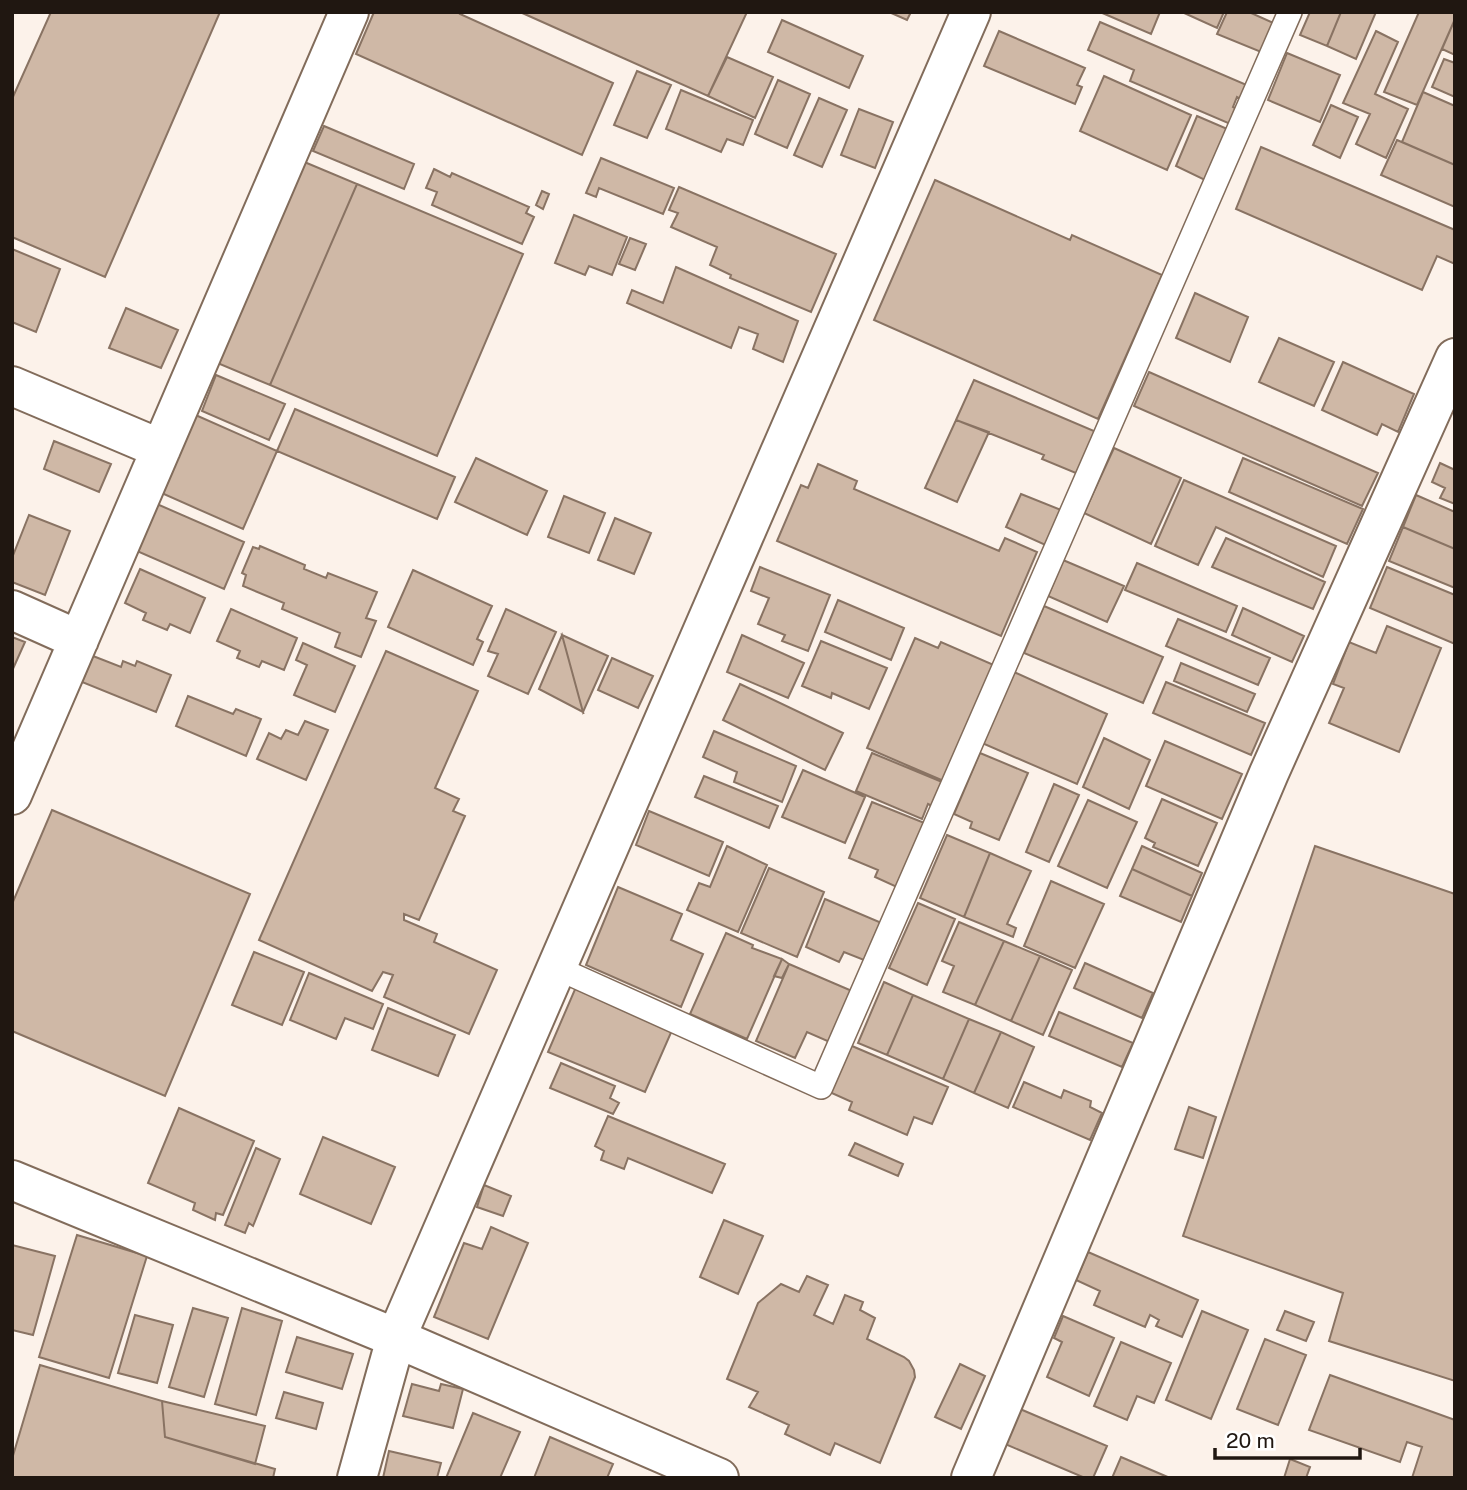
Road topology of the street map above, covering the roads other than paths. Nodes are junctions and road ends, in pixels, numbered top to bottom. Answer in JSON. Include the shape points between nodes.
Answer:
{"nodes":[{"id":1,"x":349,"y":12,"type":"edge"},
{"id":2,"x":971,"y":12,"type":"edge"},
{"id":3,"x":1290,"y":12,"type":"edge"},
{"id":4,"x":1455,"y":358,"type":"edge"},
{"id":5,"x":12,"y":386,"type":"edge"},
{"id":6,"x":161,"y":449,"type":"junction"},
{"id":7,"x":12,"y":610,"type":"edge"},
{"id":8,"x":79,"y":640,"type":"junction"},
{"id":9,"x":12,"y":795,"type":"edge"},
{"id":10,"x":557,"y":968,"type":"junction"},
{"id":11,"x":12,"y":1180,"type":"edge"},
{"id":12,"x":396,"y":1338,"type":"junction"},
{"id":13,"x":357,"y":1478,"type":"edge"},
{"id":14,"x":719,"y":1478,"type":"edge"},
{"id":15,"x":971,"y":1478,"type":"edge"}],
"edges":[{"from":1,"to":6,"type":"street"},
{"from":2,"to":10,"type":"street"},
{"from":3,"to":10,"type":"lane","via":[[821,1087]]},
{"from":4,"to":15,"type":"street","via":[[1264,786]]},
{"from":5,"to":6,"type":"street"},
{"from":6,"to":8,"type":"street"},
{"from":7,"to":8,"type":"street"},
{"from":8,"to":9,"type":"street"},
{"from":10,"to":12,"type":"street"},
{"from":11,"to":12,"type":"street"},
{"from":12,"to":13,"type":"street"},
{"from":12,"to":14,"type":"street"}]}
